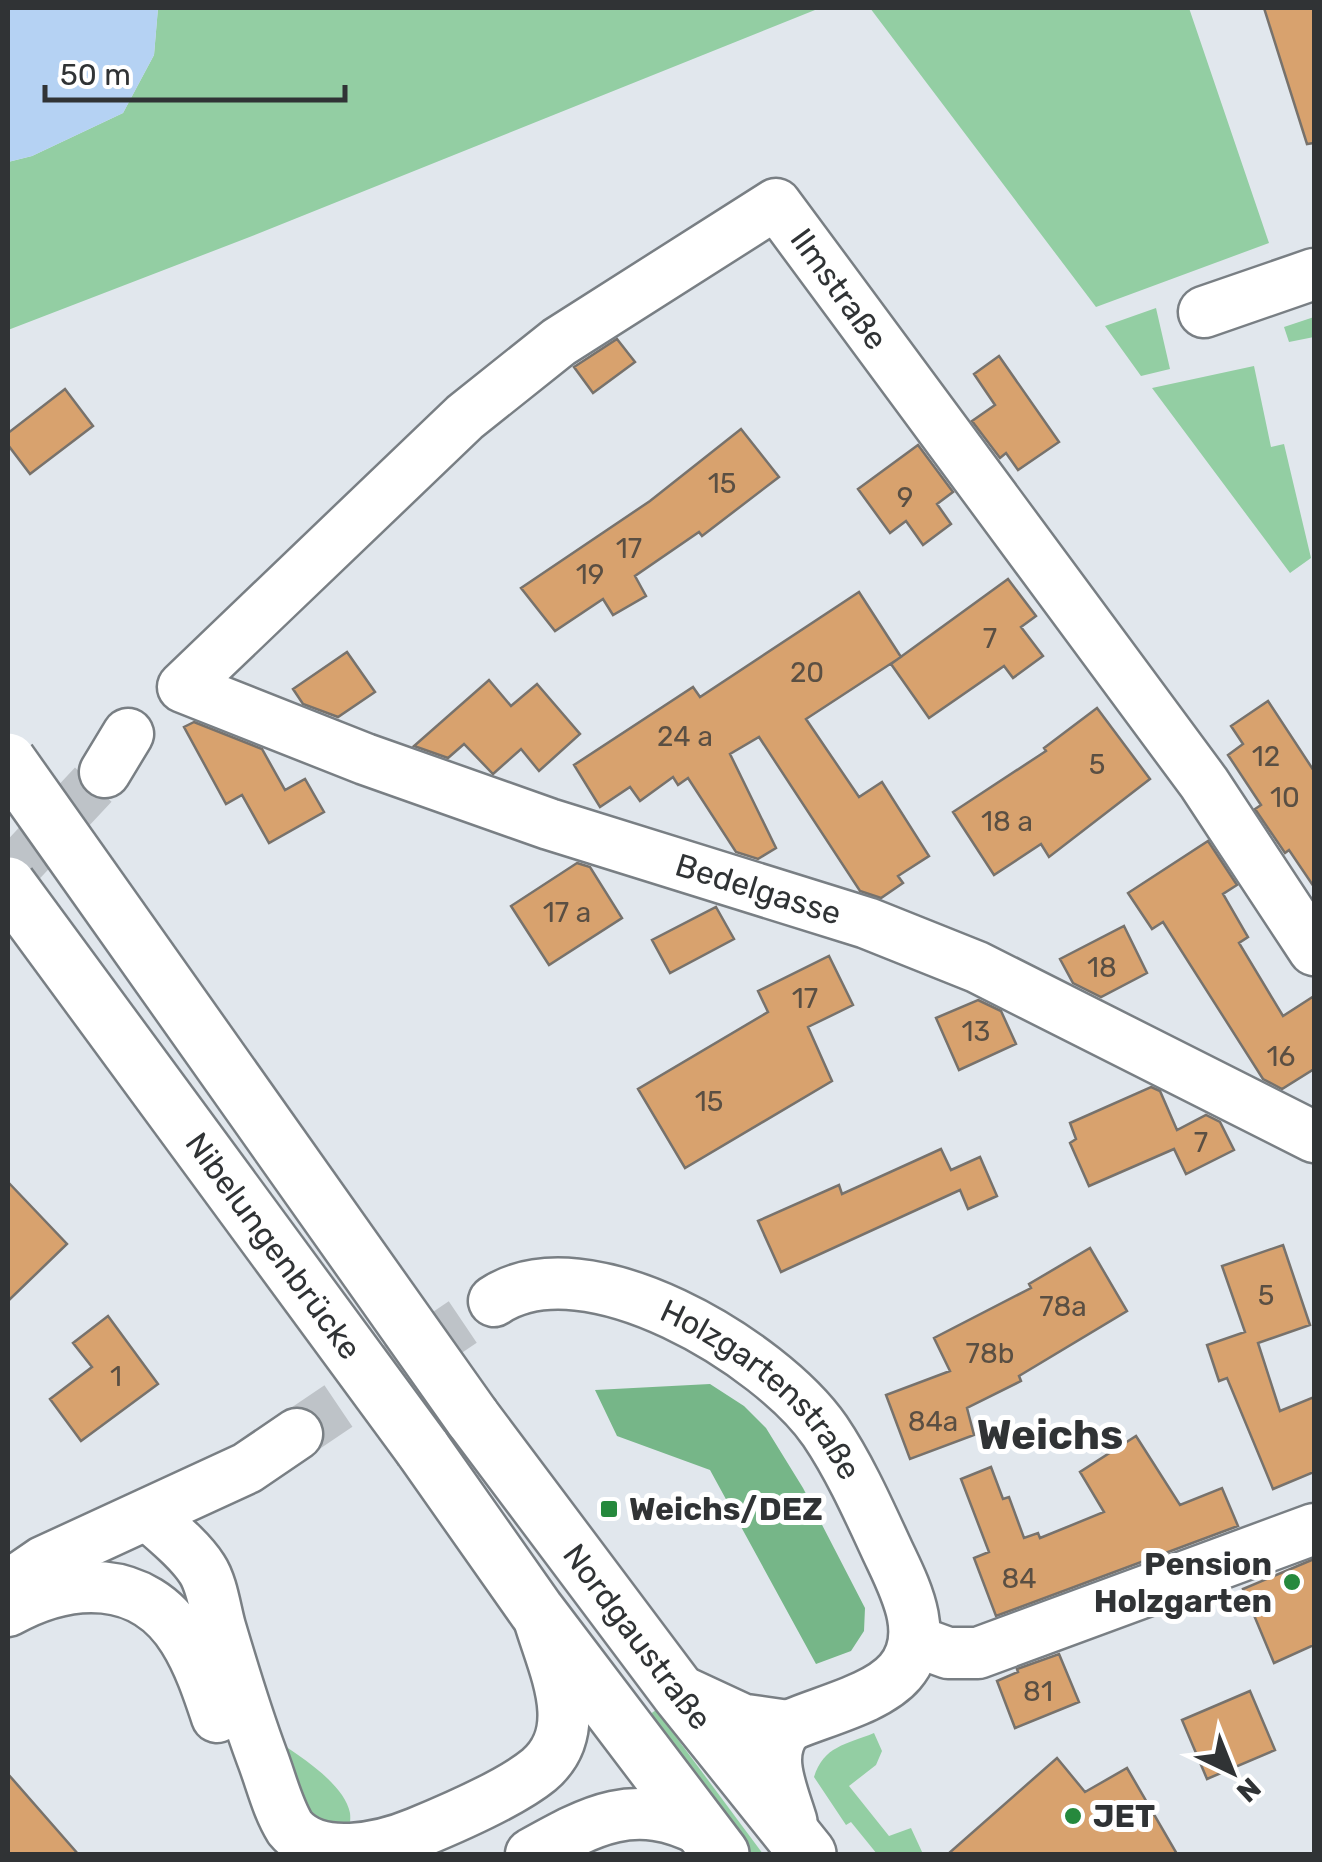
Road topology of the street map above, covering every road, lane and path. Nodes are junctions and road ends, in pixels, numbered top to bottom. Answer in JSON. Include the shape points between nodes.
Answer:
{"nodes":[{"id":1,"x":1314,"y":274,"type":"edge"},
{"id":2,"x":1204,"y":312,"type":"dead end"},
{"id":3,"x":183,"y":687,"type":"joint"},
{"id":4,"x":8,"y":760,"type":"edge"},
{"id":5,"x":8,"y":885,"type":"edge"},
{"id":6,"x":1314,"y":950,"type":"edge"},
{"id":7,"x":1314,"y":1136,"type":"edge"},
{"id":8,"x":494,"y":1301,"type":"tunnel mouth"},
{"id":9,"x":472,"y":1417,"type":"joint"},
{"id":10,"x":298,"y":1434,"type":"tunnel mouth"},
{"id":11,"x":236,"y":1474,"type":"junction"},
{"id":12,"x":148,"y":1515,"type":"junction"},
{"id":13,"x":1314,"y":1529,"type":"edge"},
{"id":14,"x":204,"y":1570,"type":"junction"},
{"id":15,"x":8,"y":1586,"type":"edge"},
{"id":16,"x":536,"y":1610,"type":"junction"},
{"id":17,"x":8,"y":1611,"type":"edge"},
{"id":18,"x":915,"y":1641,"type":"junction"},
{"id":19,"x":679,"y":1693,"type":"junction"},
{"id":20,"x":784,"y":1728,"type":"junction"},
{"id":21,"x":712,"y":1843,"type":"edge"},
{"id":22,"x":800,"y":1844,"type":"edge"},
{"id":23,"x":268,"y":1854,"type":"edge"},
{"id":24,"x":531,"y":1854,"type":"edge"}],
"edges":[{"from":1,"to":2,"type":"street"},
{"from":3,"to":6,"type":"street","name":"Ilmstraße","via":[[465,417],[560,342],[776,204],[1204,784]]},
{"from":3,"to":7,"type":"street","name":"Bedelgasse","via":[[549,824],[867,923],[977,967]]},
{"from":4,"to":9,"type":"main road","name":"Nibelungenbrücke","bridge":true},
{"from":5,"to":16,"type":"main road","name":"Nibelungenbrücke","bridge":true},
{"from":8,"to":18,"type":"street","name":"Holzgartenstraße","via":[[550,1285],[624,1295],[684,1317],[771,1375],[824,1428],[865,1500],[909,1598]]},
{"from":9,"to":19,"type":"main road","name":"Nordgaustraße"},
{"from":10,"to":11,"type":"street"},
{"from":11,"to":12,"type":"street"},
{"from":11,"to":14,"type":"street"},
{"from":12,"to":14,"type":"street"},
{"from":12,"to":15,"type":"street","via":[[43,1562]]},
{"from":13,"to":18,"type":"street","via":[[978,1653],[948,1654]]},
{"from":14,"to":16,"type":"street","via":[[283,1814],[297,1836],[339,1853],[430,1828],[535,1773],[561,1744],[564,1722],[554,1668]]},
{"from":16,"to":21,"type":"main road","name":"Nordgaustraße"},
{"from":17,"to":23,"type":"street","via":[[89,1586],[122,1590],[164,1613],[200,1670]]},
{"from":18,"to":20,"type":"street","via":[[901,1671],[879,1690]]},
{"from":19,"to":20,"type":"main road","via":[[742,1722]]},
{"from":19,"to":22,"type":"main road","name":"Nordgaustraße"},
{"from":20,"to":22,"type":"main road","via":[[773,1766]]},
{"from":21,"to":24,"type":"street","via":[[678,1818],[629,1813]]}]}
